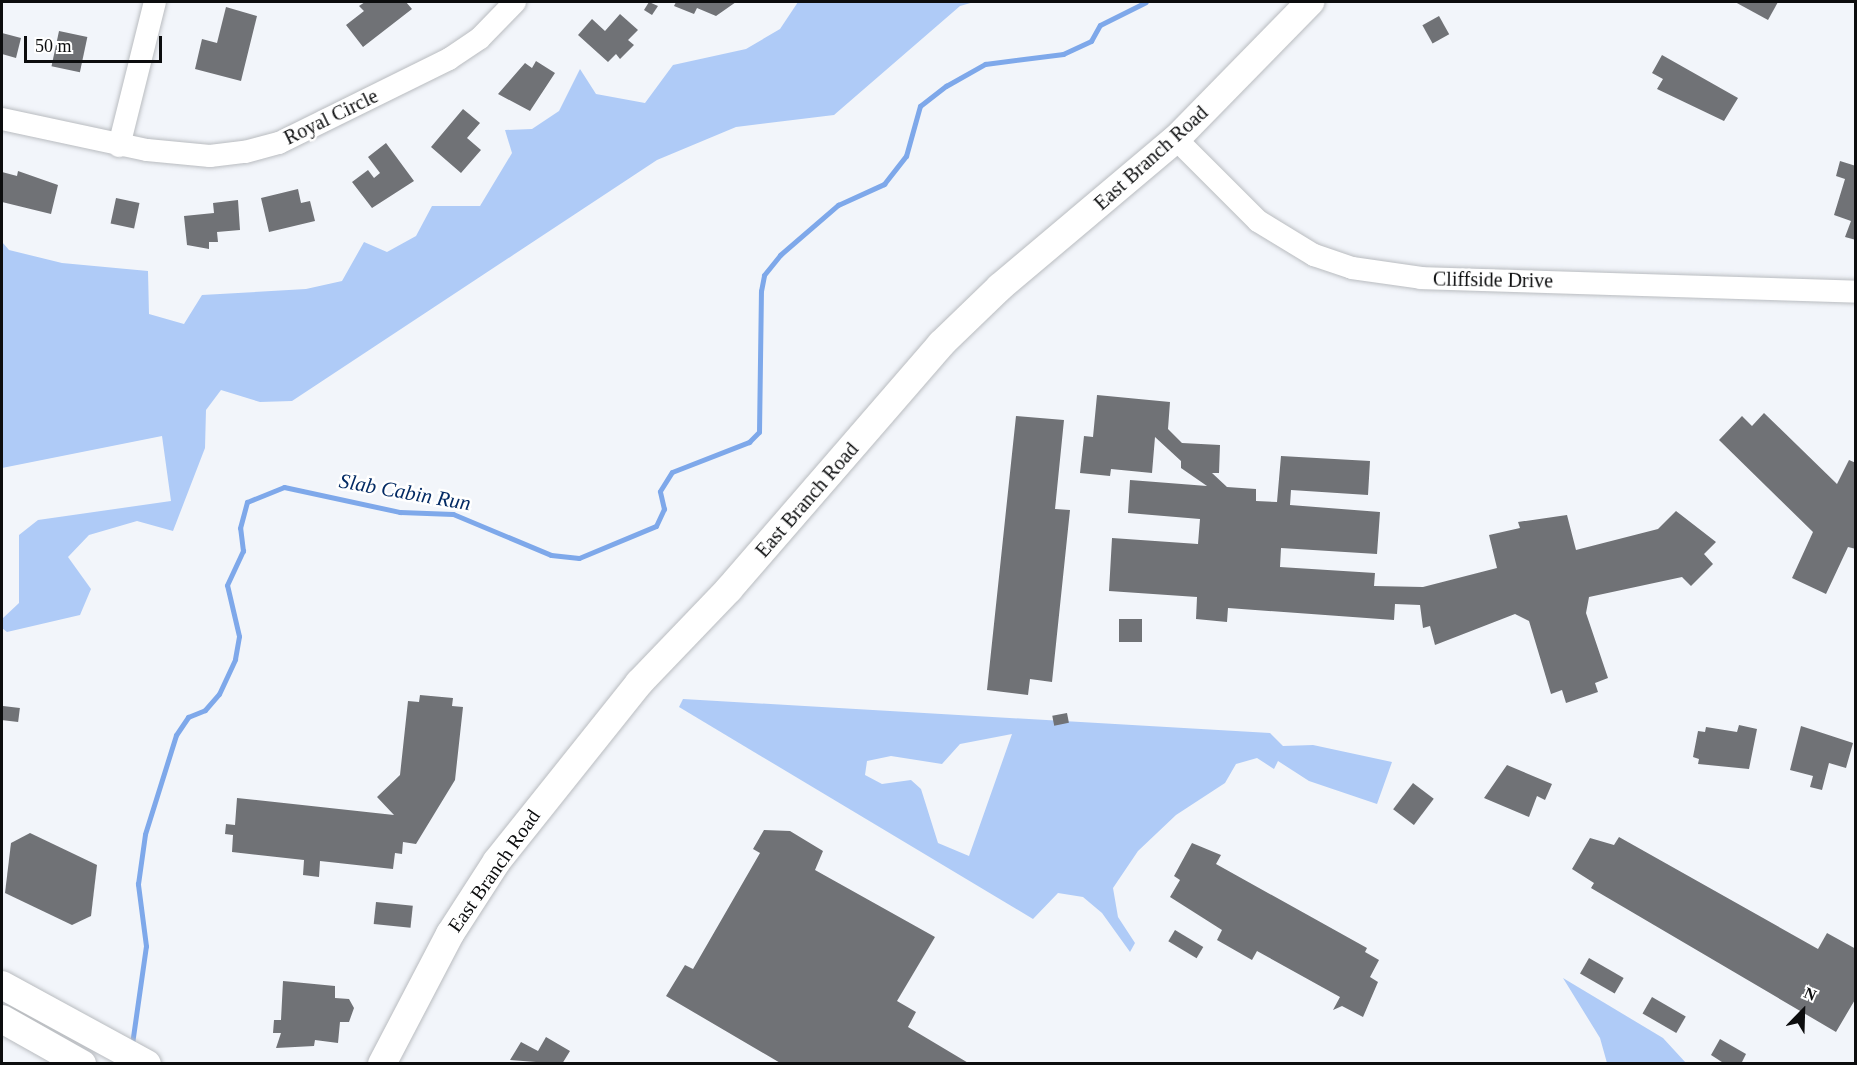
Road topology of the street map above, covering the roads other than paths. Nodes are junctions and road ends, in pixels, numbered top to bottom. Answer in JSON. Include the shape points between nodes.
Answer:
{"nodes":[{"id":1,"x":155,"y":2,"type":"edge"},
{"id":2,"x":515,"y":2,"type":"edge"},
{"id":3,"x":1310,"y":2,"type":"edge"},
{"id":4,"x":2,"y":119,"type":"edge"},
{"id":5,"x":1176,"y":139,"type":"junction"},
{"id":6,"x":119,"y":146,"type":"junction"},
{"id":7,"x":1856,"y":292,"type":"edge"},
{"id":8,"x":2,"y":985,"type":"edge"},
{"id":9,"x":2,"y":1020,"type":"edge"},
{"id":10,"x":80,"y":1062,"type":"edge"},
{"id":11,"x":147,"y":1063,"type":"edge"},
{"id":12,"x":382,"y":1064,"type":"edge"}],
"edges":[{"from":1,"to":6,"type":"street"},
{"from":2,"to":6,"type":"street","name":"Royal Circle","via":[[480,38],[449,59],[279,143],[210,156]]},
{"from":3,"to":5,"type":"main road","name":"East Branch Road"},
{"from":4,"to":6,"type":"street","name":"Royal Circle"},
{"from":5,"to":7,"type":"street","name":"Cliffside Drive","via":[[1258,221],[1314,255],[1352,268],[1421,278]]},
{"from":5,"to":12,"type":"main road","name":"East Branch Road","via":[[1000,287],[941,344],[729,589],[639,683],[497,861],[450,934]]},
{"from":8,"to":11,"type":"main road"},
{"from":9,"to":10,"type":"main road"}]}
